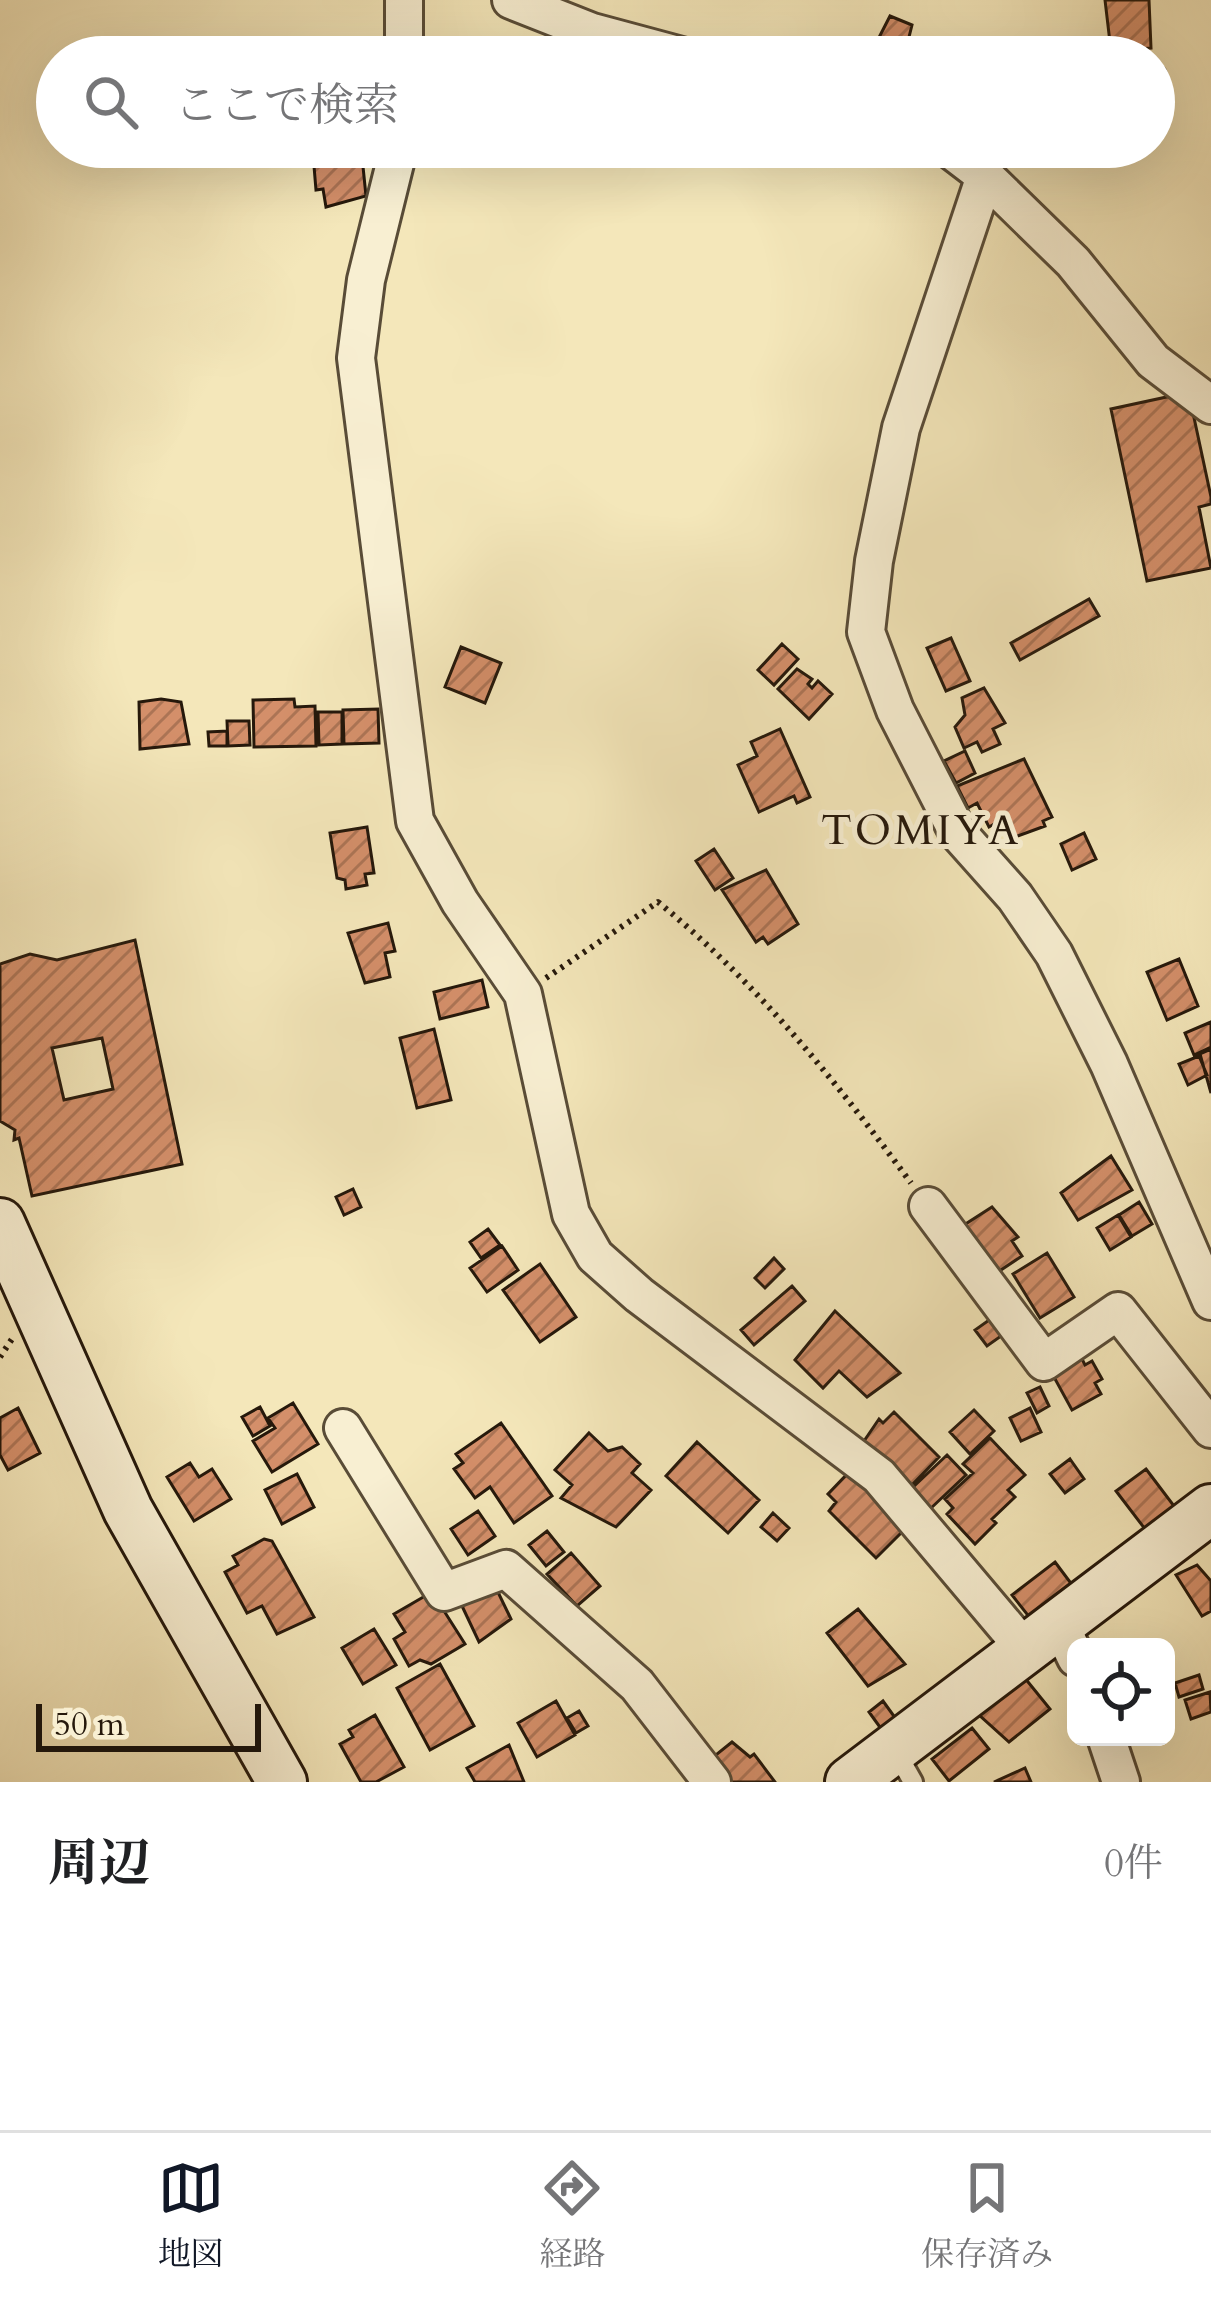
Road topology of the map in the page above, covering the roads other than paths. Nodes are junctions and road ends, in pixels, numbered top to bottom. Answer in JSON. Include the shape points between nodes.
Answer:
{"nodes":[{"id":1,"x":404,"y":0,"type":"edge"},
{"id":2,"x":511,"y":0,"type":"edge"},
{"id":3,"x":404,"y":36,"type":"edge"},
{"id":4,"x":607,"y":36,"type":"edge"},
{"id":5,"x":394,"y":168,"type":"edge"},
{"id":6,"x":975,"y":168,"type":"edge"},
{"id":7,"x":986,"y":176,"type":"junction"},
{"id":8,"x":1211,"y":404,"type":"edge"},
{"id":9,"x":928,"y":1206,"type":"road end"},
{"id":10,"x":0,"y":1223,"type":"edge"},
{"id":11,"x":1211,"y":1301,"type":"edge"},
{"id":12,"x":343,"y":1428,"type":"dead end"},
{"id":13,"x":1211,"y":1429,"type":"edge"},
{"id":14,"x":1211,"y":1509,"type":"edge"},
{"id":15,"x":1053,"y":1643,"type":"edge"},
{"id":16,"x":1109,"y":1746,"type":"edge"},
{"id":17,"x":904,"y":1766,"type":"edge"},
{"id":18,"x":282,"y":1782,"type":"edge"},
{"id":19,"x":712,"y":1782,"type":"edge"},
{"id":20,"x":850,"y":1782,"type":"edge"},
{"id":21,"x":1121,"y":1782,"type":"edge"}],
"edges":[{"from":1,"to":3,"type":"street"},
{"from":2,"to":4,"type":"street"},
{"from":5,"to":15,"type":"street","via":[[365,280],[356,358],[415,821],[524,994],[571,1214],[595,1256],[879,1476]]},
{"from":6,"to":7,"type":"street"},
{"from":7,"to":8,"type":"street","via":[[1073,262],[1153,361]]},
{"from":7,"to":11,"type":"street","via":[[901,428],[866,632],[895,710],[958,833],[1054,954]]},
{"from":9,"to":13,"type":"street","via":[[1044,1362],[1118,1311]]},
{"from":10,"to":18,"type":"street","via":[[128,1510]]},
{"from":12,"to":19,"type":"street","via":[[443,1592],[506,1569],[637,1684]]},
{"from":14,"to":15,"type":"street"},
{"from":15,"to":17,"type":"street"},
{"from":16,"to":21,"type":"street"},
{"from":17,"to":20,"type":"street"}]}
